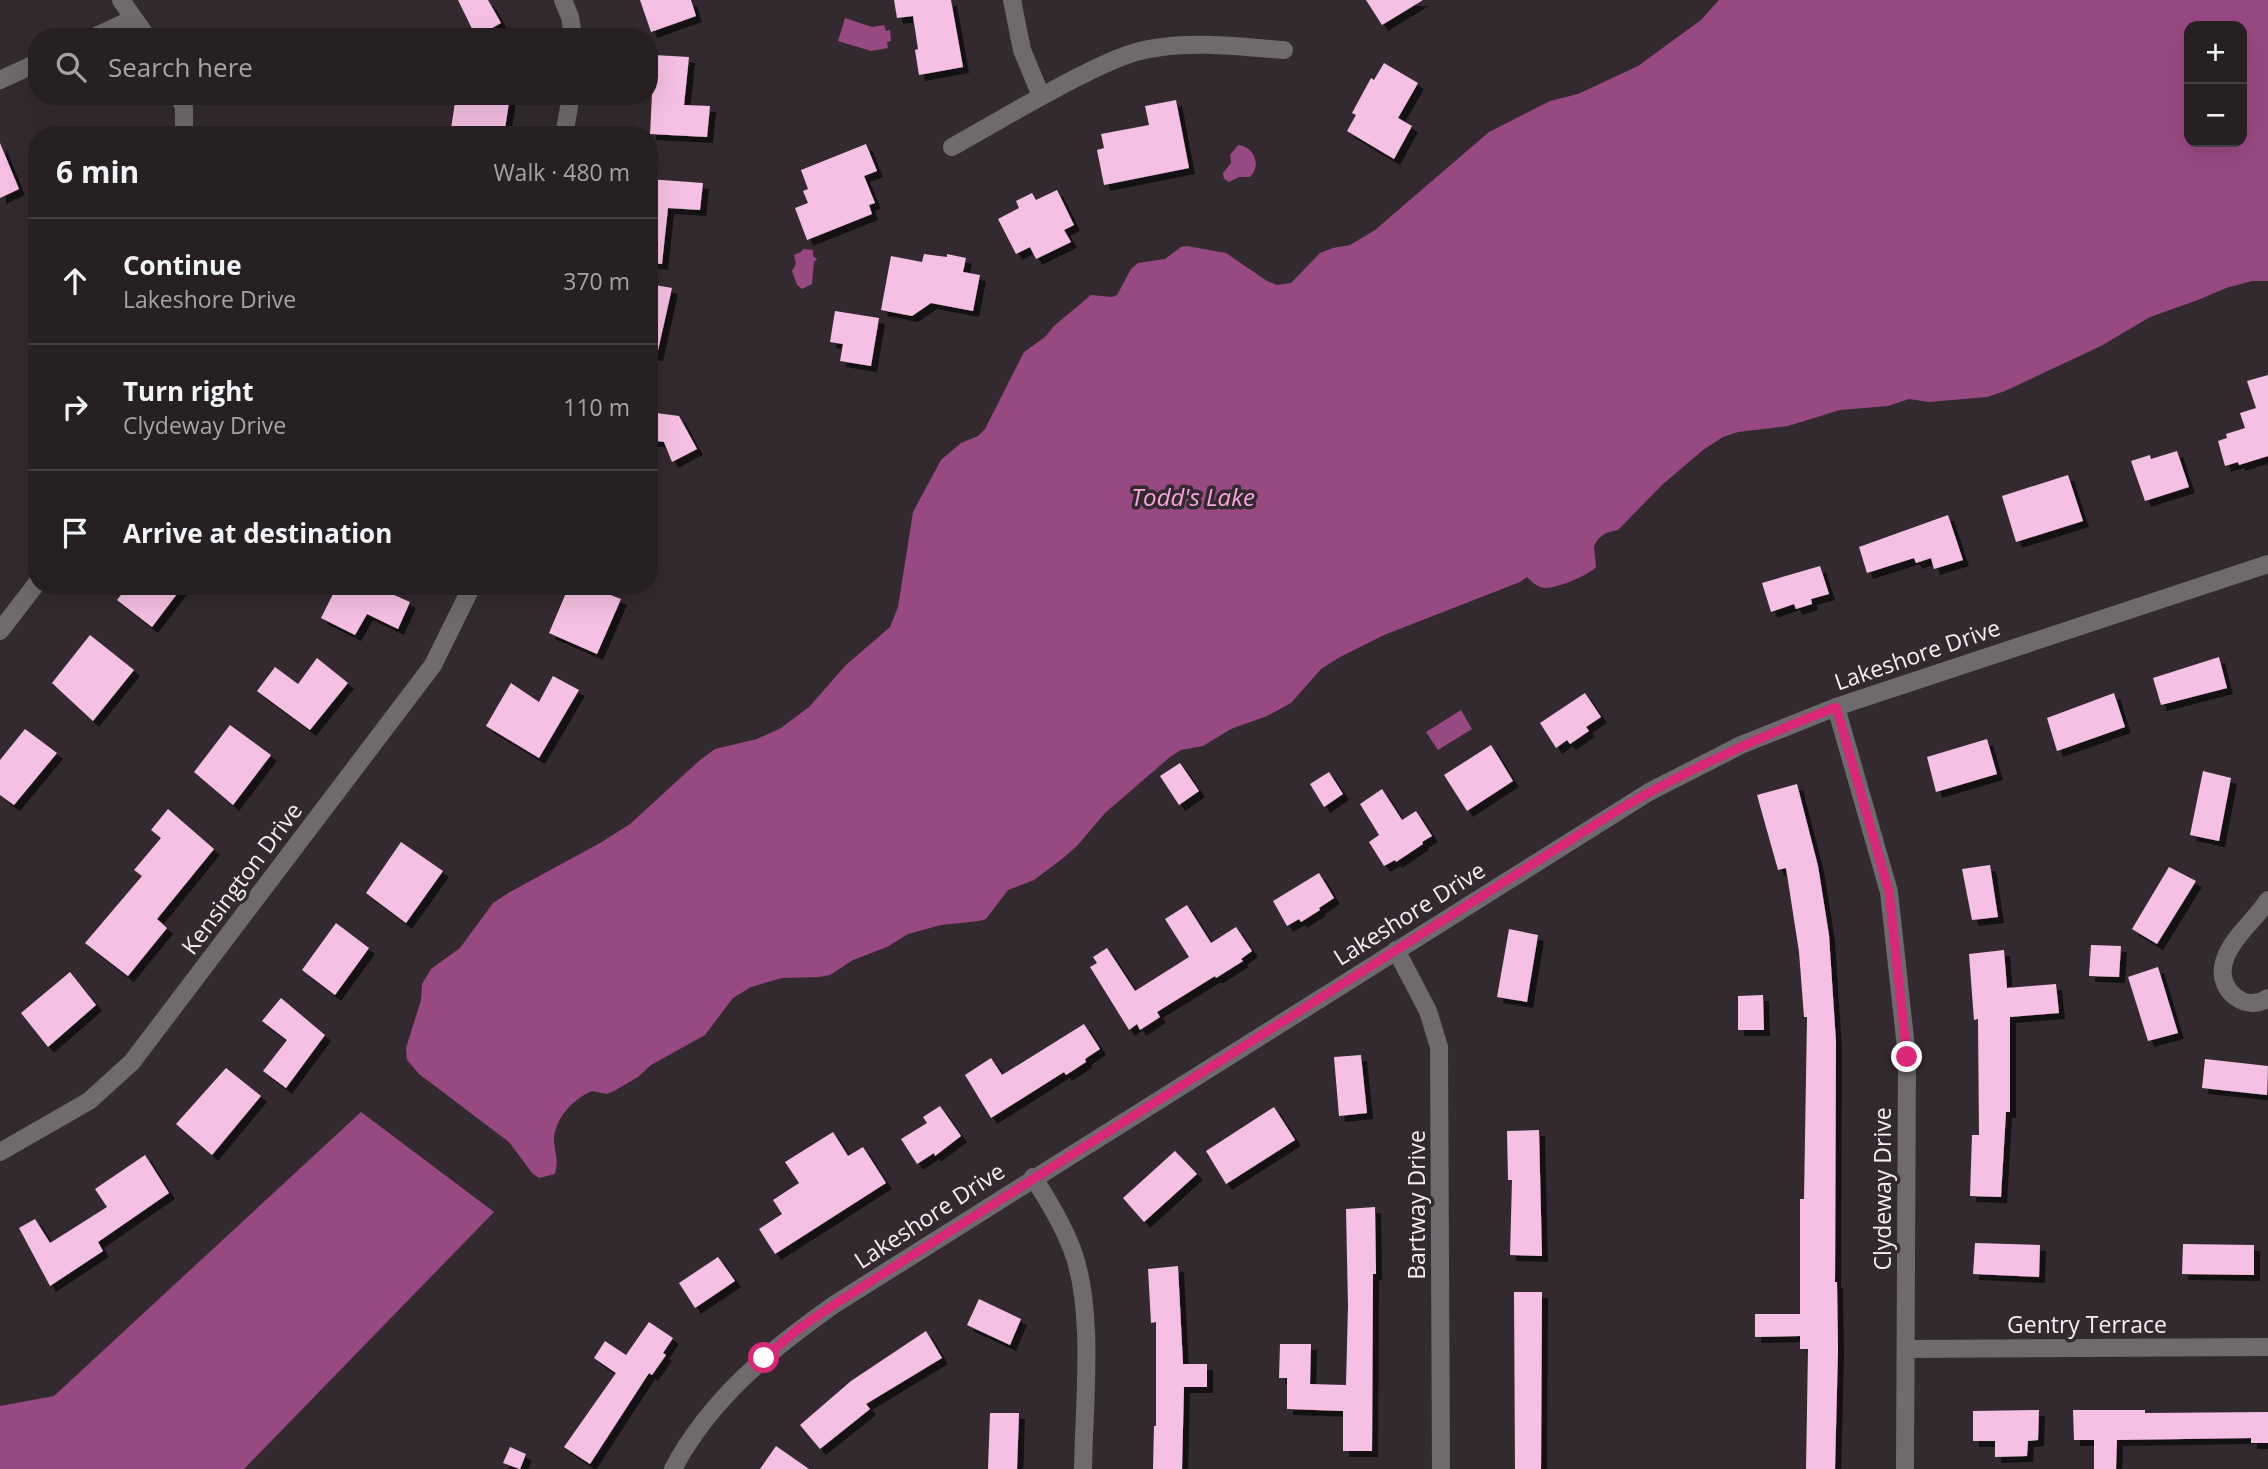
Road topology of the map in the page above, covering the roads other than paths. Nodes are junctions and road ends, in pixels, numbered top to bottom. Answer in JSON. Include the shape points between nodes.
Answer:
{"nodes":[{"id":1,"x":121,"y":0,"type":"edge"},
{"id":2,"x":563,"y":0,"type":"edge"},
{"id":3,"x":1012,"y":0,"type":"edge"},
{"id":4,"x":133,"y":19,"type":"junction"},
{"id":5,"x":114,"y":28,"type":"edge"},
{"id":6,"x":140,"y":28,"type":"edge"},
{"id":7,"x":572,"y":28,"type":"edge"},
{"id":8,"x":1284,"y":50,"type":"dead end"},
{"id":9,"x":28,"y":67,"type":"edge"},
{"id":10,"x":0,"y":80,"type":"edge"},
{"id":11,"x":1041,"y":96,"type":"junction"},
{"id":12,"x":183,"y":105,"type":"edge"},
{"id":13,"x":569,"y":105,"type":"edge"},
{"id":14,"x":184,"y":126,"type":"edge"},
{"id":15,"x":566,"y":126,"type":"edge"},
{"id":16,"x":952,"y":147,"type":"dead end"},
{"id":17,"x":2266,"y":570,"type":"edge"},
{"id":18,"x":28,"y":595,"type":"edge"},
{"id":19,"x":468,"y":595,"type":"edge"},
{"id":20,"x":0,"y":631,"type":"edge"},
{"id":21,"x":1836,"y":707,"type":"junction"},
{"id":22,"x":2268,"y":900,"type":"edge"},
{"id":23,"x":1396,"y":950,"type":"junction"},
{"id":24,"x":2268,"y":998,"type":"edge"},
{"id":25,"x":0,"y":1152,"type":"edge"},
{"id":26,"x":1033,"y":1177,"type":"junction"},
{"id":27,"x":2268,"y":1347,"type":"edge"},
{"id":28,"x":1906,"y":1349,"type":"junction"},
{"id":29,"x":673,"y":1469,"type":"edge"},
{"id":30,"x":1083,"y":1469,"type":"edge"},
{"id":31,"x":1441,"y":1469,"type":"edge"},
{"id":32,"x":1905,"y":1469,"type":"edge"}],
"edges":[{"from":1,"to":4,"type":"street"},
{"from":2,"to":7,"type":"street"},
{"from":3,"to":11,"type":"street","via":[[1022,50]]},
{"from":4,"to":5,"type":"street"},
{"from":4,"to":6,"type":"street"},
{"from":8,"to":11,"type":"street","via":[[1156,47],[1121,57]]},
{"from":9,"to":10,"type":"street"},
{"from":11,"to":16,"type":"street"},
{"from":12,"to":14,"type":"street"},
{"from":13,"to":15,"type":"street"},
{"from":17,"to":21,"type":"street","name":"Lakeshore Drive"},
{"from":18,"to":20,"type":"street"},
{"from":19,"to":25,"type":"street","name":"Kensington Drive","via":[[433,665],[132,1062],[89,1101]]},
{"from":21,"to":23,"type":"street","name":"Lakeshore Drive","via":[[1741,745],[1648,792]]},
{"from":21,"to":28,"type":"street","name":"Clydeway Drive","via":[[1889,892],[1898,974],[1907,1057]]},
{"from":22,"to":24,"type":"street","via":[[2229,948],[2222,975],[2228,991],[2242,1002],[2261,1003]]},
{"from":23,"to":26,"type":"street","name":"Lakeshore Drive"},
{"from":23,"to":31,"type":"street","name":"Bartway Drive","via":[[1428,1011],[1439,1047]]},
{"from":26,"to":29,"type":"street","name":"Lakeshore Drive","via":[[798,1329],[720,1401]]},
{"from":26,"to":30,"type":"street","via":[[1063,1228],[1082,1290]]},
{"from":27,"to":28,"type":"street","name":"Gentry Terrace"},
{"from":28,"to":32,"type":"street","name":"Clydeway Drive"}]}
